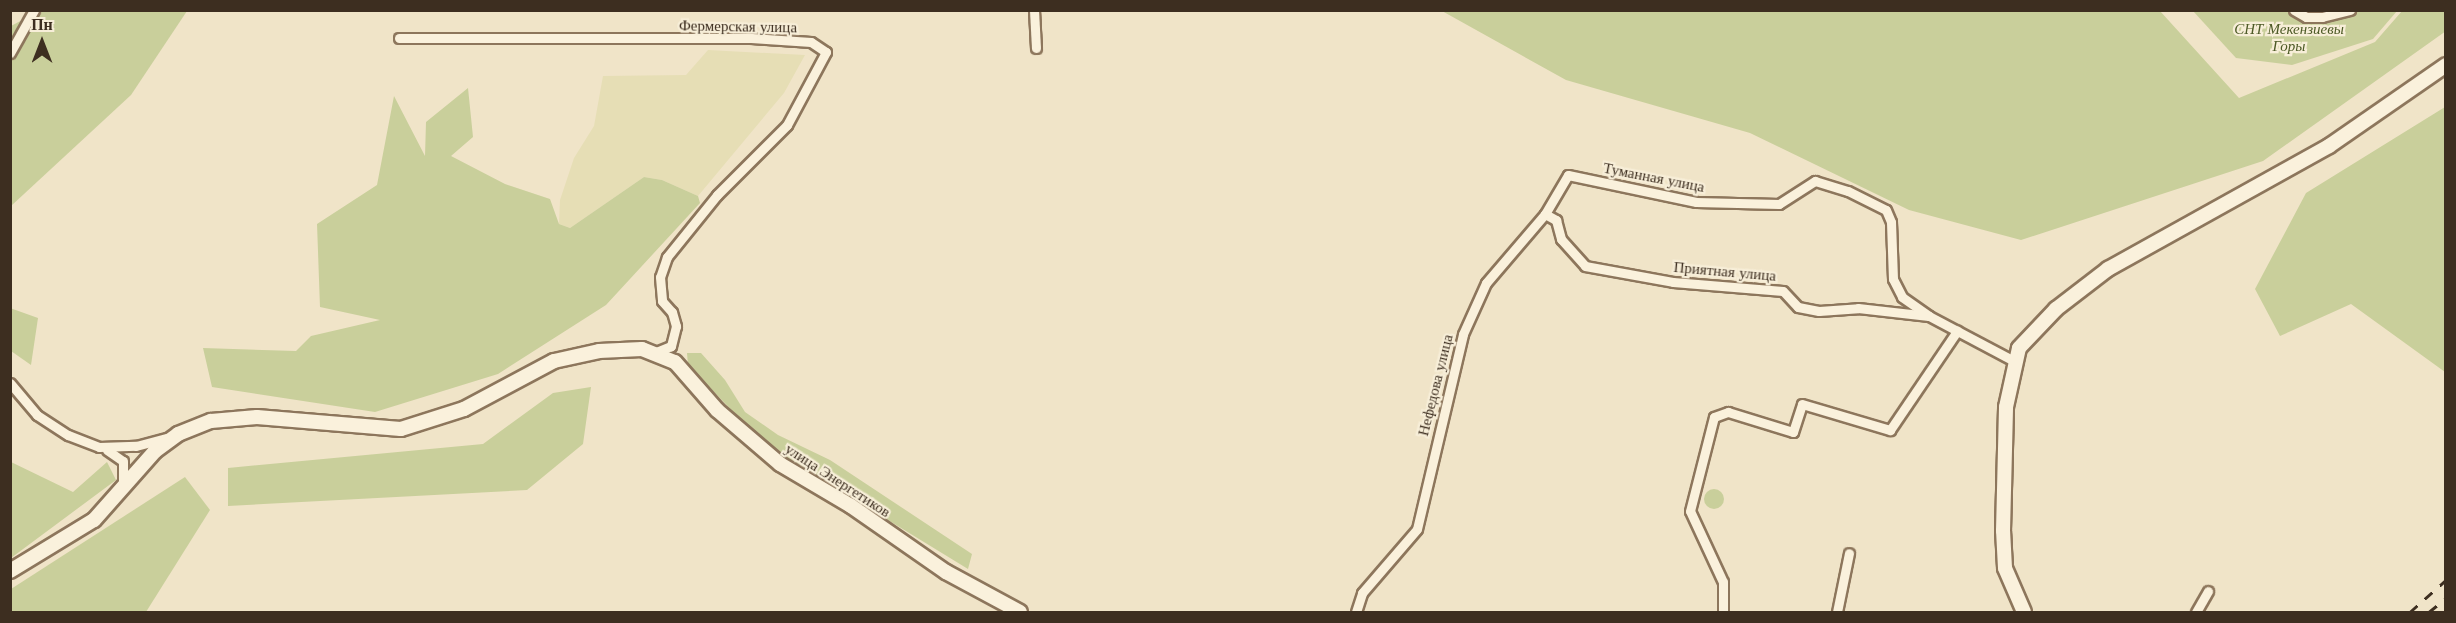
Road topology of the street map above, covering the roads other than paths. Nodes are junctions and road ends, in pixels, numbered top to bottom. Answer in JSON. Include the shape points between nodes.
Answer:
{"nodes":[{"id":1,"x":34,"y":10,"type":"edge"},
{"id":2,"x":1034,"y":10,"type":"edge"},
{"id":3,"x":2294,"y":10,"type":"edge"},
{"id":4,"x":2350,"y":10,"type":"edge"},
{"id":5,"x":399,"y":38,"type":"dead end"},
{"id":6,"x":1036,"y":48,"type":"dead end"},
{"id":7,"x":10,"y":53,"type":"edge"},
{"id":8,"x":2445,"y":65,"type":"edge"},
{"id":9,"x":1568,"y":175,"type":"joint"},
{"id":10,"x":1545,"y":214,"type":"junction"},
{"id":11,"x":1929,"y":316,"type":"junction"},
{"id":12,"x":1957,"y":331,"type":"junction"},
{"id":13,"x":656,"y":352,"type":"junction"},
{"id":14,"x":2014,"y":361,"type":"junction"},
{"id":15,"x":10,"y":383,"type":"edge"},
{"id":16,"x":178,"y":434,"type":"junction"},
{"id":17,"x":99,"y":447,"type":"junction"},
{"id":18,"x":123,"y":489,"type":"junction"},
{"id":19,"x":1849,"y":553,"type":"dead end"},
{"id":20,"x":10,"y":571,"type":"edge"},
{"id":21,"x":2208,"y":591,"type":"dead end"},
{"id":22,"x":1020,"y":612,"type":"edge"},
{"id":23,"x":1356,"y":612,"type":"edge"},
{"id":24,"x":1723,"y":612,"type":"edge"},
{"id":25,"x":1837,"y":612,"type":"edge"},
{"id":26,"x":2024,"y":612,"type":"edge"},
{"id":27,"x":2196,"y":612,"type":"edge"}],
"edges":[{"from":1,"to":7,"type":"street"},
{"from":2,"to":6,"type":"street"},
{"from":3,"to":4,"type":"street","via":[[2306,17]]},
{"from":5,"to":13,"type":"street","name":"Фермерская улица","via":[[751,38],[811,42],[826,52],[787,125],[717,195],[667,257],[660,277],[662,301],[672,312],[676,326],[671,346]]},
{"from":8,"to":14,"type":"main road","via":[[2329,146],[2108,269],[2035,328]]},
{"from":9,"to":10,"type":"street","name":"Нефедова улица"},
{"from":9,"to":11,"type":"street","name":"Туманная улица","via":[[1696,202],[1779,204],[1815,181],[1848,191],[1886,210],[1891,222],[1893,279],[1902,297]]},
{"from":10,"to":11,"type":"street","name":"Приятная улица","via":[[1556,220],[1561,239],[1585,266],[1673,282],[1783,291],[1798,306],[1819,311],[1858,308]]},
{"from":10,"to":23,"type":"street","name":"Нефедова улица","via":[[1486,282],[1463,334],[1417,529],[1362,593]]},
{"from":11,"to":12,"type":"street","name":"Приятная улица"},
{"from":12,"to":14,"type":"street","name":"Приятная улица"},
{"from":12,"to":24,"type":"street","via":[[1890,430],[1802,404],[1793,432],[1728,412],[1714,417],[1690,511],[1723,582]]},
{"from":13,"to":16,"type":"main road","via":[[621,348],[574,355],[525,374],[464,409],[401,429],[257,417],[211,421]]},
{"from":13,"to":22,"type":"main road","name":"улица Энергетиков","via":[[675,362],[717,410],[780,464],[851,506],[946,572]]},
{"from":14,"to":26,"type":"main road","via":[[2006,407],[2002,531],[2005,568]]},
{"from":15,"to":17,"type":"street","via":[[37,415],[69,435]]},
{"from":16,"to":17,"type":"street","via":[[136,446]]},
{"from":16,"to":18,"type":"main road","via":[[155,451]]},
{"from":17,"to":18,"type":"street","via":[[116,453],[123,461]]},
{"from":18,"to":20,"type":"main road","via":[[94,520]]},
{"from":19,"to":25,"type":"street"},
{"from":21,"to":27,"type":"street"}]}
